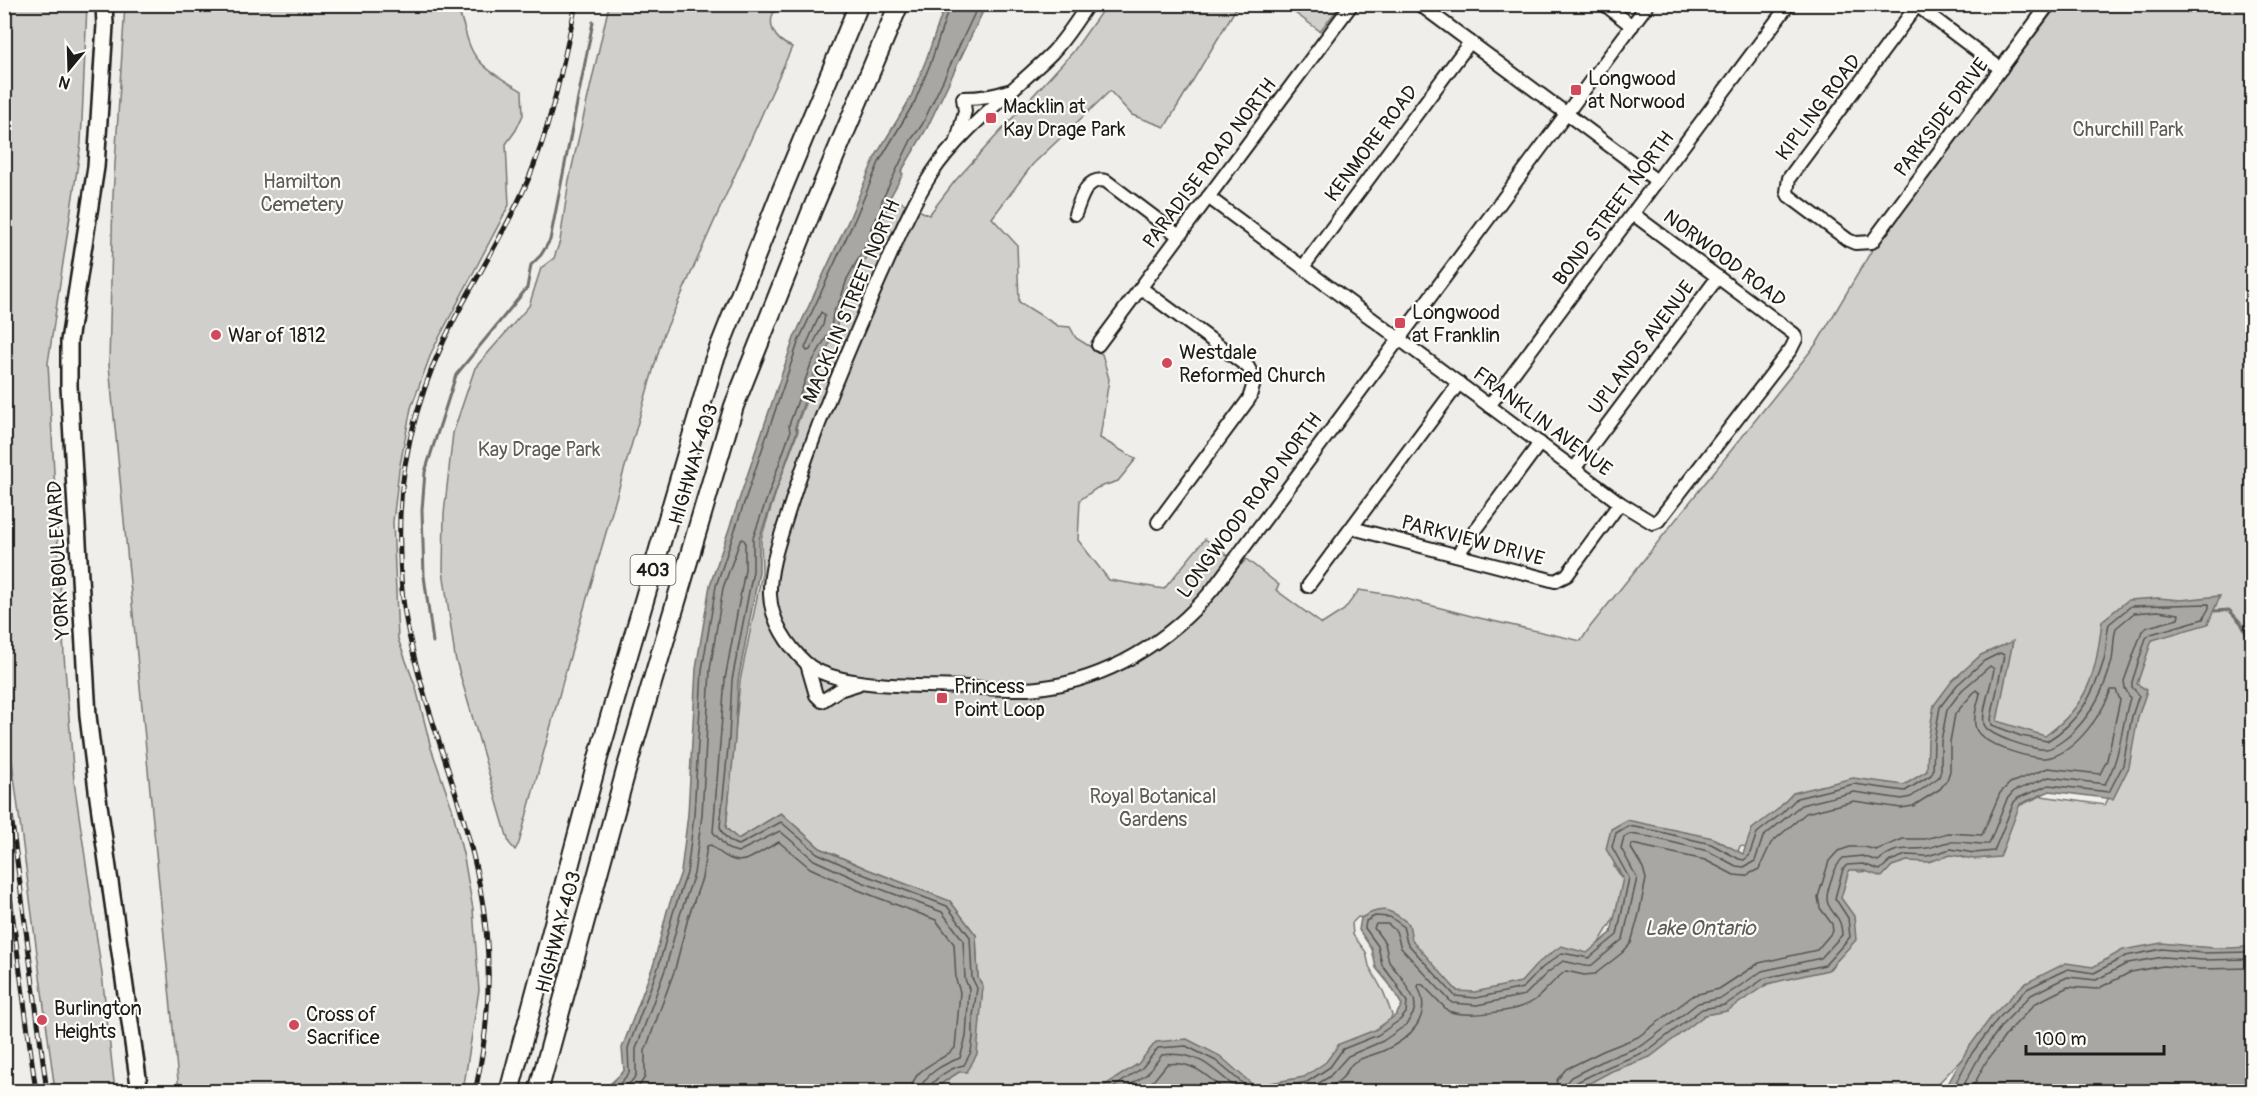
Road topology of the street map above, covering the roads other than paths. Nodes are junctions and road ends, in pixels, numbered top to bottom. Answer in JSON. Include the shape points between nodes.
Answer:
{"nodes":[{"id":1,"x":104,"y":4,"type":"edge"},
{"id":2,"x":110,"y":4,"type":"edge"},
{"id":3,"x":859,"y":4,"type":"edge"},
{"id":4,"x":899,"y":4,"type":"edge"},
{"id":5,"x":1088,"y":4,"type":"edge"},
{"id":6,"x":1352,"y":4,"type":"edge"},
{"id":7,"x":1419,"y":4,"type":"edge"},
{"id":8,"x":1604,"y":4,"type":"edge"},
{"id":9,"x":1648,"y":4,"type":"edge"},
{"id":10,"x":1789,"y":4,"type":"edge"},
{"id":11,"x":2049,"y":4,"type":"edge"},
{"id":12,"x":1917,"y":5,"type":"edge"},
{"id":13,"x":105,"y":25,"type":"junction"},
{"id":14,"x":1632,"y":26,"type":"junction"},
{"id":15,"x":1470,"y":42,"type":"junction"},
{"id":16,"x":2001,"y":69,"type":"junction"},
{"id":17,"x":1014,"y":88,"type":"junction"},
{"id":18,"x":1567,"y":114,"type":"junction"},
{"id":19,"x":957,"y":142,"type":"junction"},
{"id":20,"x":1657,"y":181,"type":"junction"},
{"id":21,"x":1208,"y":197,"type":"junction"},
{"id":22,"x":1075,"y":214,"type":"dead end"},
{"id":23,"x":1633,"y":214,"type":"junction"},
{"id":24,"x":1179,"y":236,"type":"junction"},
{"id":25,"x":1859,"y":243,"type":"joint"},
{"id":26,"x":1303,"y":267,"type":"junction"},
{"id":27,"x":1718,"y":277,"type":"junction"},
{"id":28,"x":1141,"y":288,"type":"junction"},
{"id":29,"x":1399,"y":339,"type":"junction"},
{"id":30,"x":1098,"y":345,"type":"dead end"},
{"id":31,"x":1459,"y":383,"type":"junction"},
{"id":32,"x":1490,"y":406,"type":"junction"},
{"id":33,"x":1540,"y":443,"type":"junction"},
{"id":34,"x":1574,"y":469,"type":"junction"},
{"id":35,"x":1620,"y":503,"type":"junction"},
{"id":36,"x":1158,"y":522,"type":"dead end"},
{"id":37,"x":1653,"y":523,"type":"joint"},
{"id":38,"x":1352,"y":528,"type":"junction"},
{"id":39,"x":1457,"y":555,"type":"junction"},
{"id":40,"x":1308,"y":586,"type":"dead end"},
{"id":41,"x":806,"y":662,"type":"junction"},
{"id":42,"x":862,"y":682,"type":"junction"},
{"id":43,"x":140,"y":1092,"type":"edge"},
{"id":44,"x":509,"y":1092,"type":"edge"},
{"id":45,"x":538,"y":1092,"type":"edge"}],
"edges":[{"from":1,"to":13,"type":"main road","name":"YORK BOULEVARD"},
{"from":2,"to":13,"type":"main road","name":"YORK BOULEVARD"},
{"from":3,"to":44,"type":"highway","name":"HIGHWAY 403","number":"403","via":[[714,362],[598,758]]},
{"from":4,"to":45,"type":"highway","name":"HIGHWAY 403","number":"403","via":[[734,406],[627,767]]},
{"from":5,"to":17,"type":"street","name":"MACKLIN STREET NORTH","via":[[1054,50]]},
{"from":6,"to":21,"type":"street","name":"PARADISE ROAD NORTH"},
{"from":7,"to":15,"type":"street","name":"NORWOOD ROAD"},
{"from":8,"to":14,"type":"street"},
{"from":9,"to":14,"type":"street","name":"LONGWOOD ROAD NORTH"},
{"from":10,"to":20,"type":"street","name":"BOND STREET NORTH"},
{"from":11,"to":16,"type":"street","name":"PARKSIDE DRIVE"},
{"from":12,"to":16,"type":"street"},
{"from":12,"to":25,"type":"street","name":"KIPLING ROAD","via":[[1789,178],[1789,196],[1848,240]]},
{"from":13,"to":43,"type":"main road","name":"YORK BOULEVARD","via":[[96,167],[69,340],[69,386],[88,716]]},
{"from":14,"to":18,"type":"street","name":"LONGWOOD ROAD NORTH"},
{"from":15,"to":18,"type":"street","name":"NORWOOD ROAD"},
{"from":15,"to":26,"type":"street","name":"KENMORE ROAD"},
{"from":16,"to":25,"type":"street","name":"PARKSIDE DRIVE","via":[[1873,240]]},
{"from":17,"to":19,"type":"street","name":"MACKLIN STREET NORTH"},
{"from":17,"to":19,"type":"street","via":[[998,95],[963,98],[965,111]]},
{"from":18,"to":20,"type":"street","name":"NORWOOD ROAD"},
{"from":18,"to":29,"type":"street","name":"LONGWOOD ROAD NORTH"},
{"from":19,"to":41,"type":"street","name":"MACKLIN STREET NORTH","via":[[933,171],[914,204],[862,320],[805,459],[776,554],[770,595],[774,620]]},
{"from":20,"to":23,"type":"street","name":"BOND STREET NORTH"},
{"from":21,"to":24,"type":"street","name":"PARADISE ROAD NORTH"},
{"from":21,"to":26,"type":"street","name":"FRANKLIN AVENUE"},
{"from":22,"to":24,"type":"street","via":[[1087,186],[1106,181]]},
{"from":23,"to":27,"type":"street","name":"NORWOOD ROAD"},
{"from":23,"to":32,"type":"street","name":"BOND STREET NORTH"},
{"from":24,"to":28,"type":"street","name":"PARADISE ROAD NORTH"},
{"from":26,"to":29,"type":"street","name":"FRANKLIN AVENUE"},
{"from":27,"to":34,"type":"street","name":"UPLANDS AVENUE"},
{"from":27,"to":37,"type":"street","name":"NORWOOD ROAD","via":[[1796,339]]},
{"from":28,"to":30,"type":"street","name":"PARADISE ROAD NORTH"},
{"from":28,"to":36,"type":"street","via":[[1248,367],[1255,381],[1249,399]]},
{"from":29,"to":31,"type":"street","name":"FRANKLIN AVENUE"},
{"from":29,"to":42,"type":"street","name":"LONGWOOD ROAD NORTH","via":[[1213,589],[1195,611],[1148,648],[1105,670],[1041,688]]},
{"from":31,"to":32,"type":"street","name":"FRANKLIN AVENUE"},
{"from":31,"to":38,"type":"street"},
{"from":32,"to":33,"type":"street","name":"FRANKLIN AVENUE"},
{"from":33,"to":34,"type":"street","name":"FRANKLIN AVENUE"},
{"from":33,"to":39,"type":"street"},
{"from":34,"to":35,"type":"street","name":"FRANKLIN AVENUE"},
{"from":35,"to":37,"type":"street","name":"FRANKLIN AVENUE"},
{"from":35,"to":39,"type":"street","name":"PARKVIEW DRIVE","via":[[1567,575],[1559,580]]},
{"from":38,"to":39,"type":"street","name":"PARKVIEW DRIVE"},
{"from":38,"to":40,"type":"street"},
{"from":41,"to":42,"type":"street","name":"LONGWOOD ROAD NORTH","via":[[825,674]]},
{"from":41,"to":42,"type":"street","via":[[816,695],[822,701]]}]}
